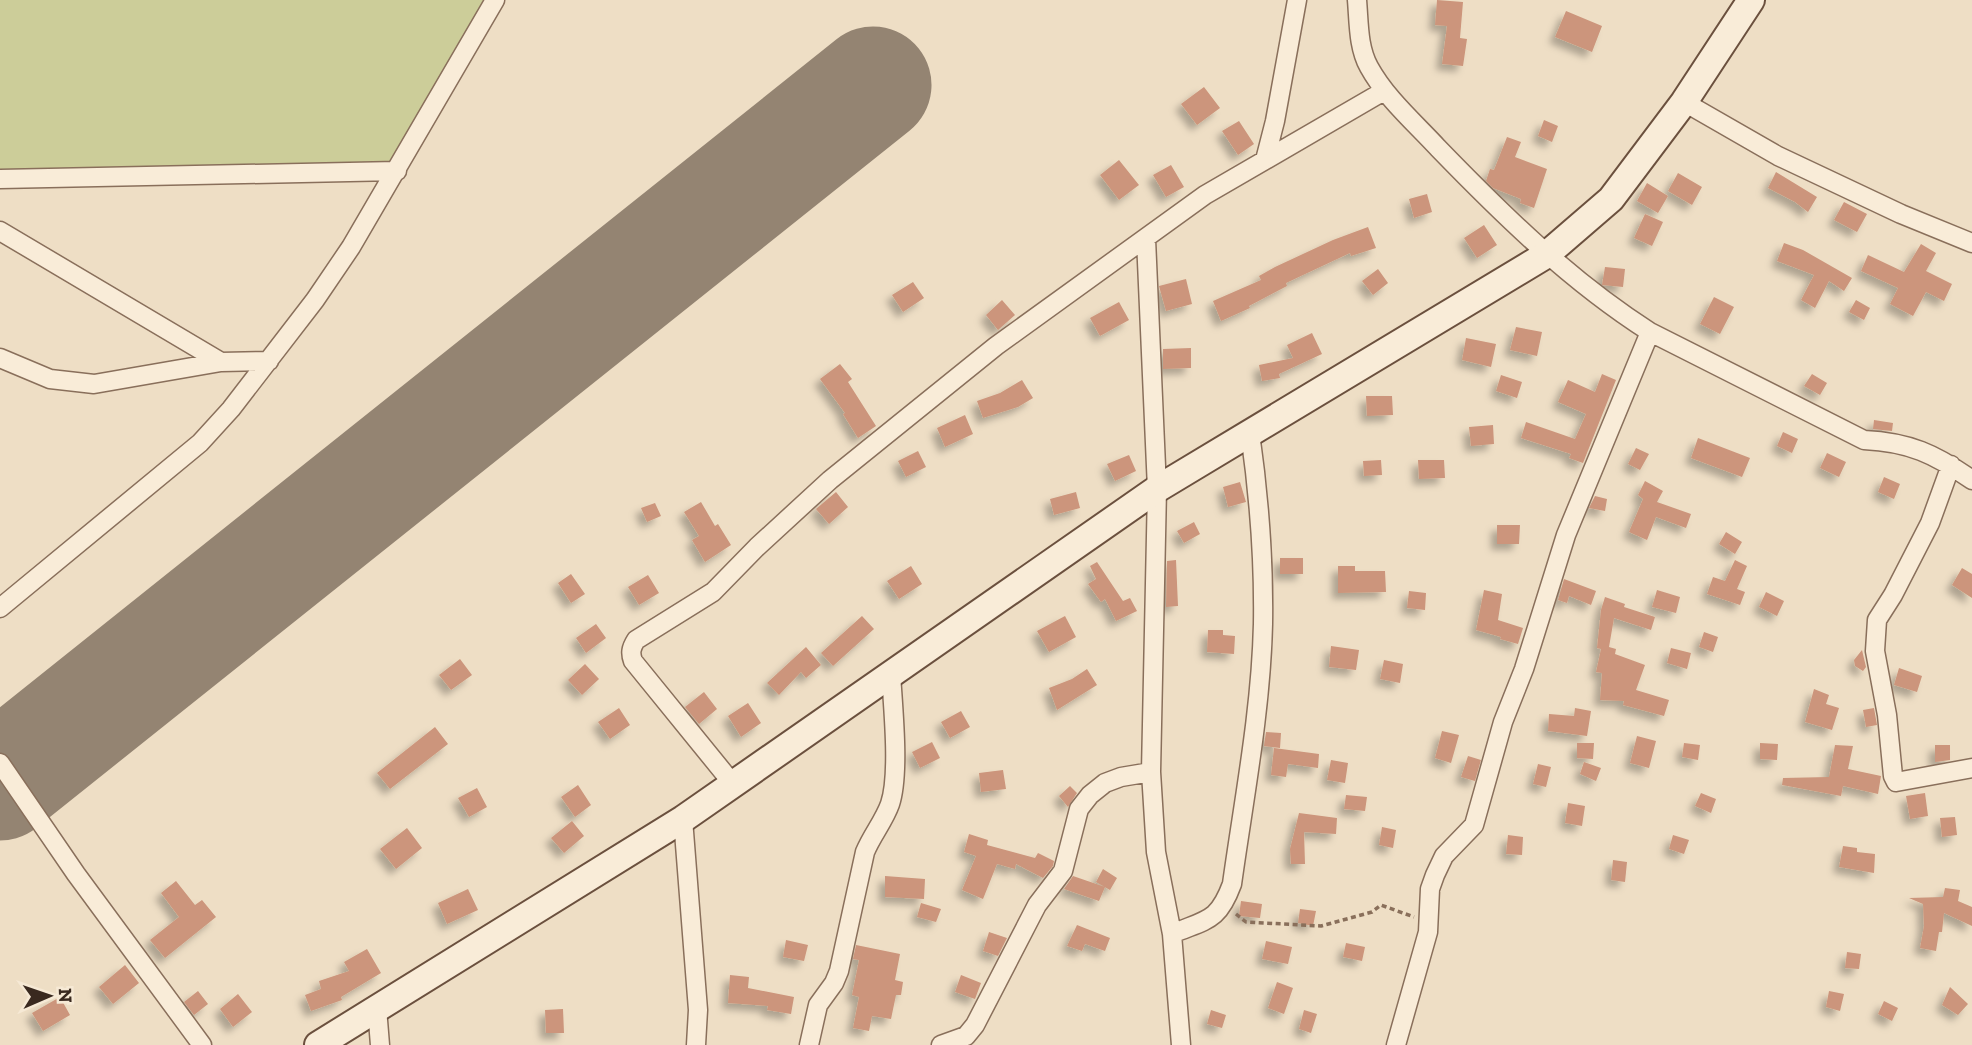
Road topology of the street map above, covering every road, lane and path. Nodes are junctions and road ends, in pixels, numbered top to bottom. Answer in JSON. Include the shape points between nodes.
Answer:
{"nodes":[{"id":1,"x":495,"y":0,"type":"edge"},
{"id":2,"x":1297,"y":0,"type":"edge"},
{"id":3,"x":1357,"y":0,"type":"edge"},
{"id":4,"x":1751,"y":0,"type":"edge"},
{"id":5,"x":1384,"y":92,"type":"junction"},
{"id":6,"x":1684,"y":102,"type":"junction"},
{"id":7,"x":1265,"y":160,"type":"junction"},
{"id":8,"x":397,"y":171,"type":"junction"},
{"id":9,"x":0,"y":179,"type":"edge"},
{"id":10,"x":0,"y":231,"type":"edge"},
{"id":11,"x":1146,"y":239,"type":"junction"},
{"id":12,"x":1972,"y":243,"type":"edge"},
{"id":13,"x":1546,"y":255,"type":"junction"},
{"id":14,"x":1650,"y":332,"type":"junction"},
{"id":15,"x":0,"y":358,"type":"edge"},
{"id":16,"x":269,"y":361,"type":"junction"},
{"id":17,"x":221,"y":362,"type":"junction"},
{"id":18,"x":1250,"y":433,"type":"junction"},
{"id":19,"x":1951,"y":465,"type":"junction"},
{"id":20,"x":1972,"y":480,"type":"edge"},
{"id":21,"x":1157,"y":489,"type":"junction"},
{"id":22,"x":0,"y":608,"type":"edge"},
{"id":23,"x":891,"y":674,"type":"junction"},
{"id":24,"x":0,"y":763,"type":"edge"},
{"id":25,"x":1972,"y":768,"type":"edge"},
{"id":26,"x":1151,"y":772,"type":"junction"},
{"id":27,"x":733,"y":784,"type":"junction"},
{"id":28,"x":683,"y":819,"type":"junction"},
{"id":29,"x":1225,"y":903,"type":"junction"},
{"id":30,"x":1429,"y":923,"type":"junction"},
{"id":31,"x":1172,"y":934,"type":"junction"},
{"id":32,"x":377,"y":1008,"type":"junction"},
{"id":33,"x":202,"y":1045,"type":"edge"},
{"id":34,"x":318,"y":1045,"type":"edge"},
{"id":35,"x":380,"y":1045,"type":"edge"},
{"id":36,"x":696,"y":1045,"type":"edge"},
{"id":37,"x":809,"y":1045,"type":"edge"},
{"id":38,"x":941,"y":1045,"type":"edge"},
{"id":39,"x":1181,"y":1045,"type":"edge"},
{"id":40,"x":1396,"y":1045,"type":"edge"}],
"edges":[{"from":1,"to":8,"type":"street"},
{"from":2,"to":7,"type":"street"},
{"from":3,"to":5,"type":"street","via":[[1363,52]]},
{"from":4,"to":6,"type":"street"},
{"from":5,"to":7,"type":"street"},
{"from":5,"to":13,"type":"street"},
{"from":6,"to":12,"type":"street","via":[[1778,156]]},
{"from":6,"to":13,"type":"street","via":[[1611,199]]},
{"from":7,"to":11,"type":"street","via":[[1205,195]]},
{"from":8,"to":9,"type":"street"},
{"from":8,"to":16,"type":"street","via":[[344,258]]},
{"from":10,"to":17,"type":"street"},
{"from":11,"to":21,"type":"street"},
{"from":11,"to":27,"type":"street","via":[[996,346],[840,472],[713,592],[636,640],[630,655],[633,661]]},
{"from":13,"to":14,"type":"street"},
{"from":13,"to":18,"type":"street"},
{"from":14,"to":19,"type":"street","via":[[1864,440],[1916,447]]},
{"from":14,"to":30,"type":"street","via":[[1566,535],[1503,722],[1474,825],[1444,856],[1435,875]]},
{"from":15,"to":17,"type":"street","via":[[50,379],[94,384]]},
{"from":16,"to":17,"type":"street"},
{"from":16,"to":22,"type":"street","via":[[200,443]]},
{"from":18,"to":21,"type":"street"},
{"from":18,"to":29,"type":"street","via":[[1263,625],[1236,857]]},
{"from":19,"to":20,"type":"street"},
{"from":19,"to":25,"type":"street","via":[[1930,523],[1877,620],[1875,651],[1896,782]]},
{"from":21,"to":23,"type":"street"},
{"from":21,"to":26,"type":"street"},
{"from":23,"to":27,"type":"street"},
{"from":23,"to":37,"type":"street","via":[[895,785],[885,816],[865,852],[839,971],[818,1005]]},
{"from":24,"to":33,"type":"street"},
{"from":26,"to":31,"type":"street","via":[[1156,852]]},
{"from":26,"to":38,"type":"street","via":[[1105,783],[1079,809],[1063,871],[1037,905],[975,1025],[966,1036]]},
{"from":27,"to":28,"type":"street"},
{"from":28,"to":32,"type":"street"},
{"from":28,"to":36,"type":"street","via":[[698,1010]]},
{"from":29,"to":30,"type":"path","via":[[1246,922],[1329,926],[1381,905]]},
{"from":29,"to":31,"type":"street","via":[[1215,916]]},
{"from":30,"to":40,"type":"street"},
{"from":31,"to":39,"type":"street"},
{"from":32,"to":34,"type":"street"},
{"from":32,"to":35,"type":"street"}]}
